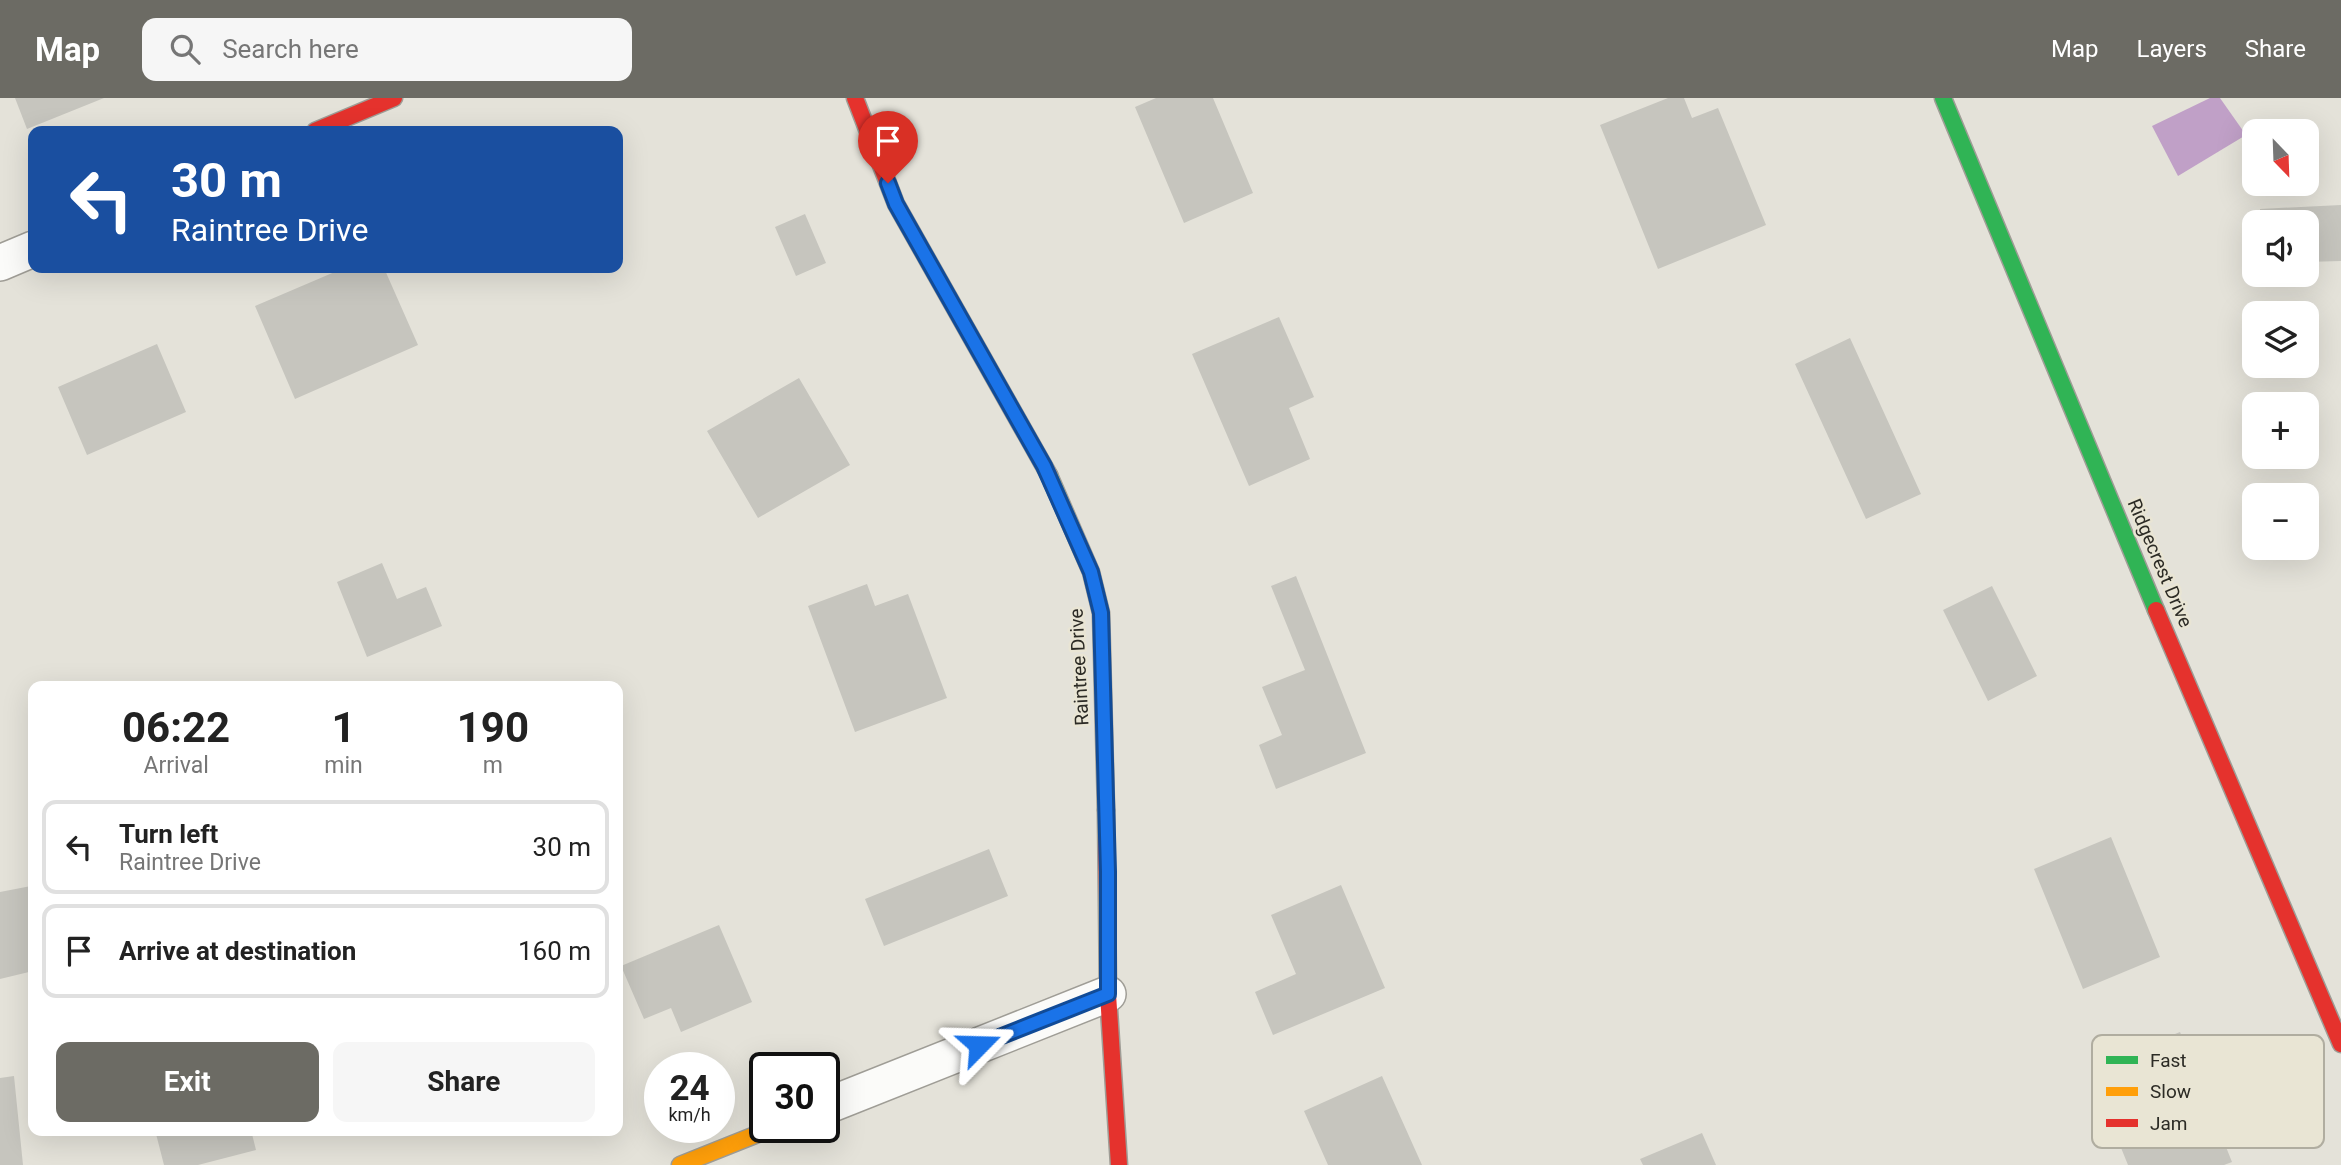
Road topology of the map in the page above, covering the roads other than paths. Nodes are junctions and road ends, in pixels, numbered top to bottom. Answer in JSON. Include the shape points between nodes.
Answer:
{"nodes":[{"id":1,"x":394,"y":98,"type":"edge"},
{"id":2,"x":855,"y":98,"type":"edge"},
{"id":3,"x":1943,"y":98,"type":"edge"},
{"id":4,"x":326,"y":126,"type":"edge"},
{"id":5,"x":28,"y":251,"type":"edge"},
{"id":6,"x":0,"y":263,"type":"edge"},
{"id":7,"x":1108,"y":994,"type":"junction"},
{"id":8,"x":2341,"y":1044,"type":"edge"},
{"id":9,"x":840,"y":1101,"type":"edge"},
{"id":10,"x":749,"y":1137,"type":"edge"},
{"id":11,"x":680,"y":1165,"type":"edge"},
{"id":12,"x":1119,"y":1165,"type":"edge"}],
"edges":[{"from":1,"to":4,"type":"street"},
{"from":2,"to":7,"type":"street","name":"Raintree Drive","via":[[896,204],[1044,466],[1091,572],[1101,613],[1104,658]]},
{"from":3,"to":8,"type":"street","name":"Ridgecrest Drive"},
{"from":5,"to":6,"type":"street"},
{"from":7,"to":9,"type":"street"},
{"from":7,"to":12,"type":"street","name":"Raintree Drive"},
{"from":10,"to":11,"type":"street"}]}
